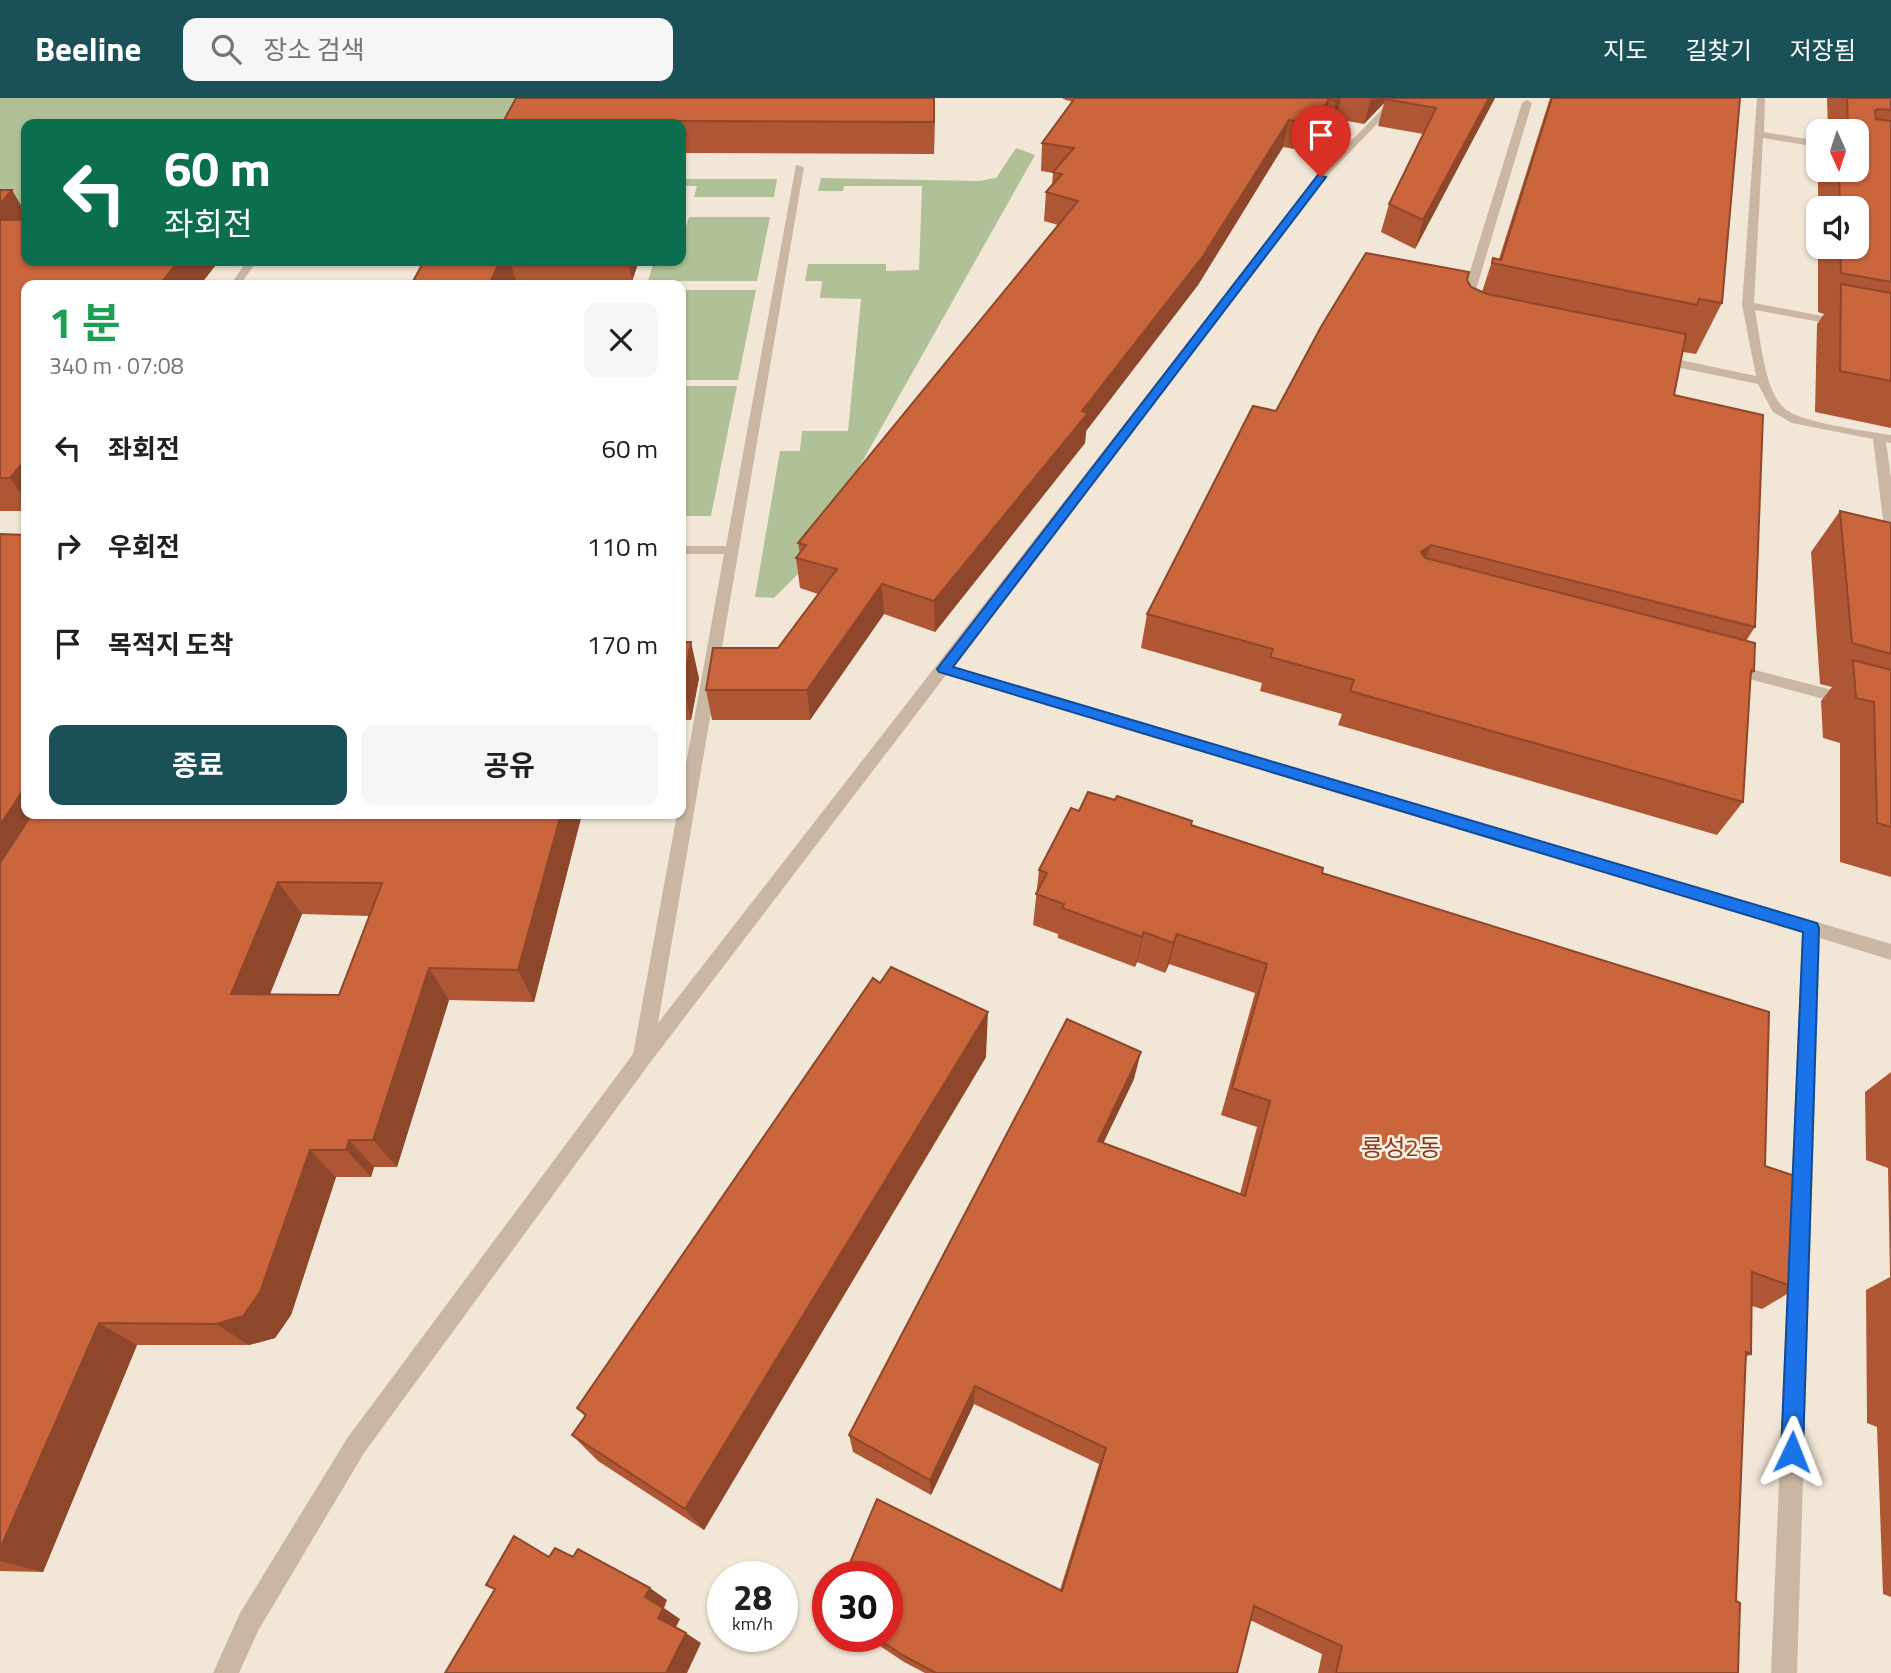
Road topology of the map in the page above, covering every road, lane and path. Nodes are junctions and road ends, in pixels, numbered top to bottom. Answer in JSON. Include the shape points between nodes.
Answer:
{"nodes":[{"id":1,"x":1398,"y":98,"type":"edge"},
{"id":2,"x":1761,"y":98,"type":"edge"},
{"id":3,"x":1527,"y":103,"type":"dead end"},
{"id":4,"x":1757,"y":134,"type":"junction"},
{"id":5,"x":1806,"y":143,"type":"edge"},
{"id":6,"x":799,"y":167,"type":"dead end"},
{"id":7,"x":1748,"y":305,"type":"junction"},
{"id":8,"x":1476,"y":322,"type":"edge"},
{"id":9,"x":1891,"y":332,"type":"edge"},
{"id":10,"x":1640,"y":356,"type":"edge"},
{"id":11,"x":1763,"y":381,"type":"junction"},
{"id":12,"x":1885,"y":438,"type":"edge"},
{"id":13,"x":1891,"y":528,"type":"edge"},
{"id":14,"x":686,"y":550,"type":"edge"},
{"id":15,"x":732,"y":550,"type":"junction"},
{"id":16,"x":1715,"y":665,"type":"edge"},
{"id":17,"x":944,"y":669,"type":"junction"},
{"id":18,"x":1891,"y":711,"type":"edge"},
{"id":19,"x":686,"y":810,"type":"edge"},
{"id":20,"x":684,"y":819,"type":"edge"},
{"id":21,"x":1811,"y":928,"type":"junction"},
{"id":22,"x":1891,"y":952,"type":"edge"},
{"id":23,"x":642,"y":1058,"type":"junction"},
{"id":24,"x":226,"y":1673,"type":"edge"},
{"id":25,"x":1784,"y":1673,"type":"edge"}],
"edges":[{"from":1,"to":17,"type":"street","via":[[1321,177]]},
{"from":2,"to":4,"type":"street"},
{"from":3,"to":8,"type":"street","via":[[1464,312]]},
{"from":4,"to":5,"type":"street"},
{"from":4,"to":7,"type":"street"},
{"from":6,"to":15,"type":"street"},
{"from":7,"to":9,"type":"street"},
{"from":7,"to":11,"type":"street"},
{"from":10,"to":11,"type":"street"},
{"from":11,"to":12,"type":"street","via":[[1777,409],[1796,420]]},
{"from":12,"to":13,"type":"street"},
{"from":14,"to":15,"type":"street"},
{"from":15,"to":19,"type":"street"},
{"from":16,"to":18,"type":"street"},
{"from":17,"to":21,"type":"street"},
{"from":17,"to":23,"type":"street"},
{"from":20,"to":23,"type":"street"},
{"from":21,"to":22,"type":"street"},
{"from":21,"to":25,"type":"street"},
{"from":23,"to":24,"type":"street","via":[[356,1445],[249,1622]]}]}
